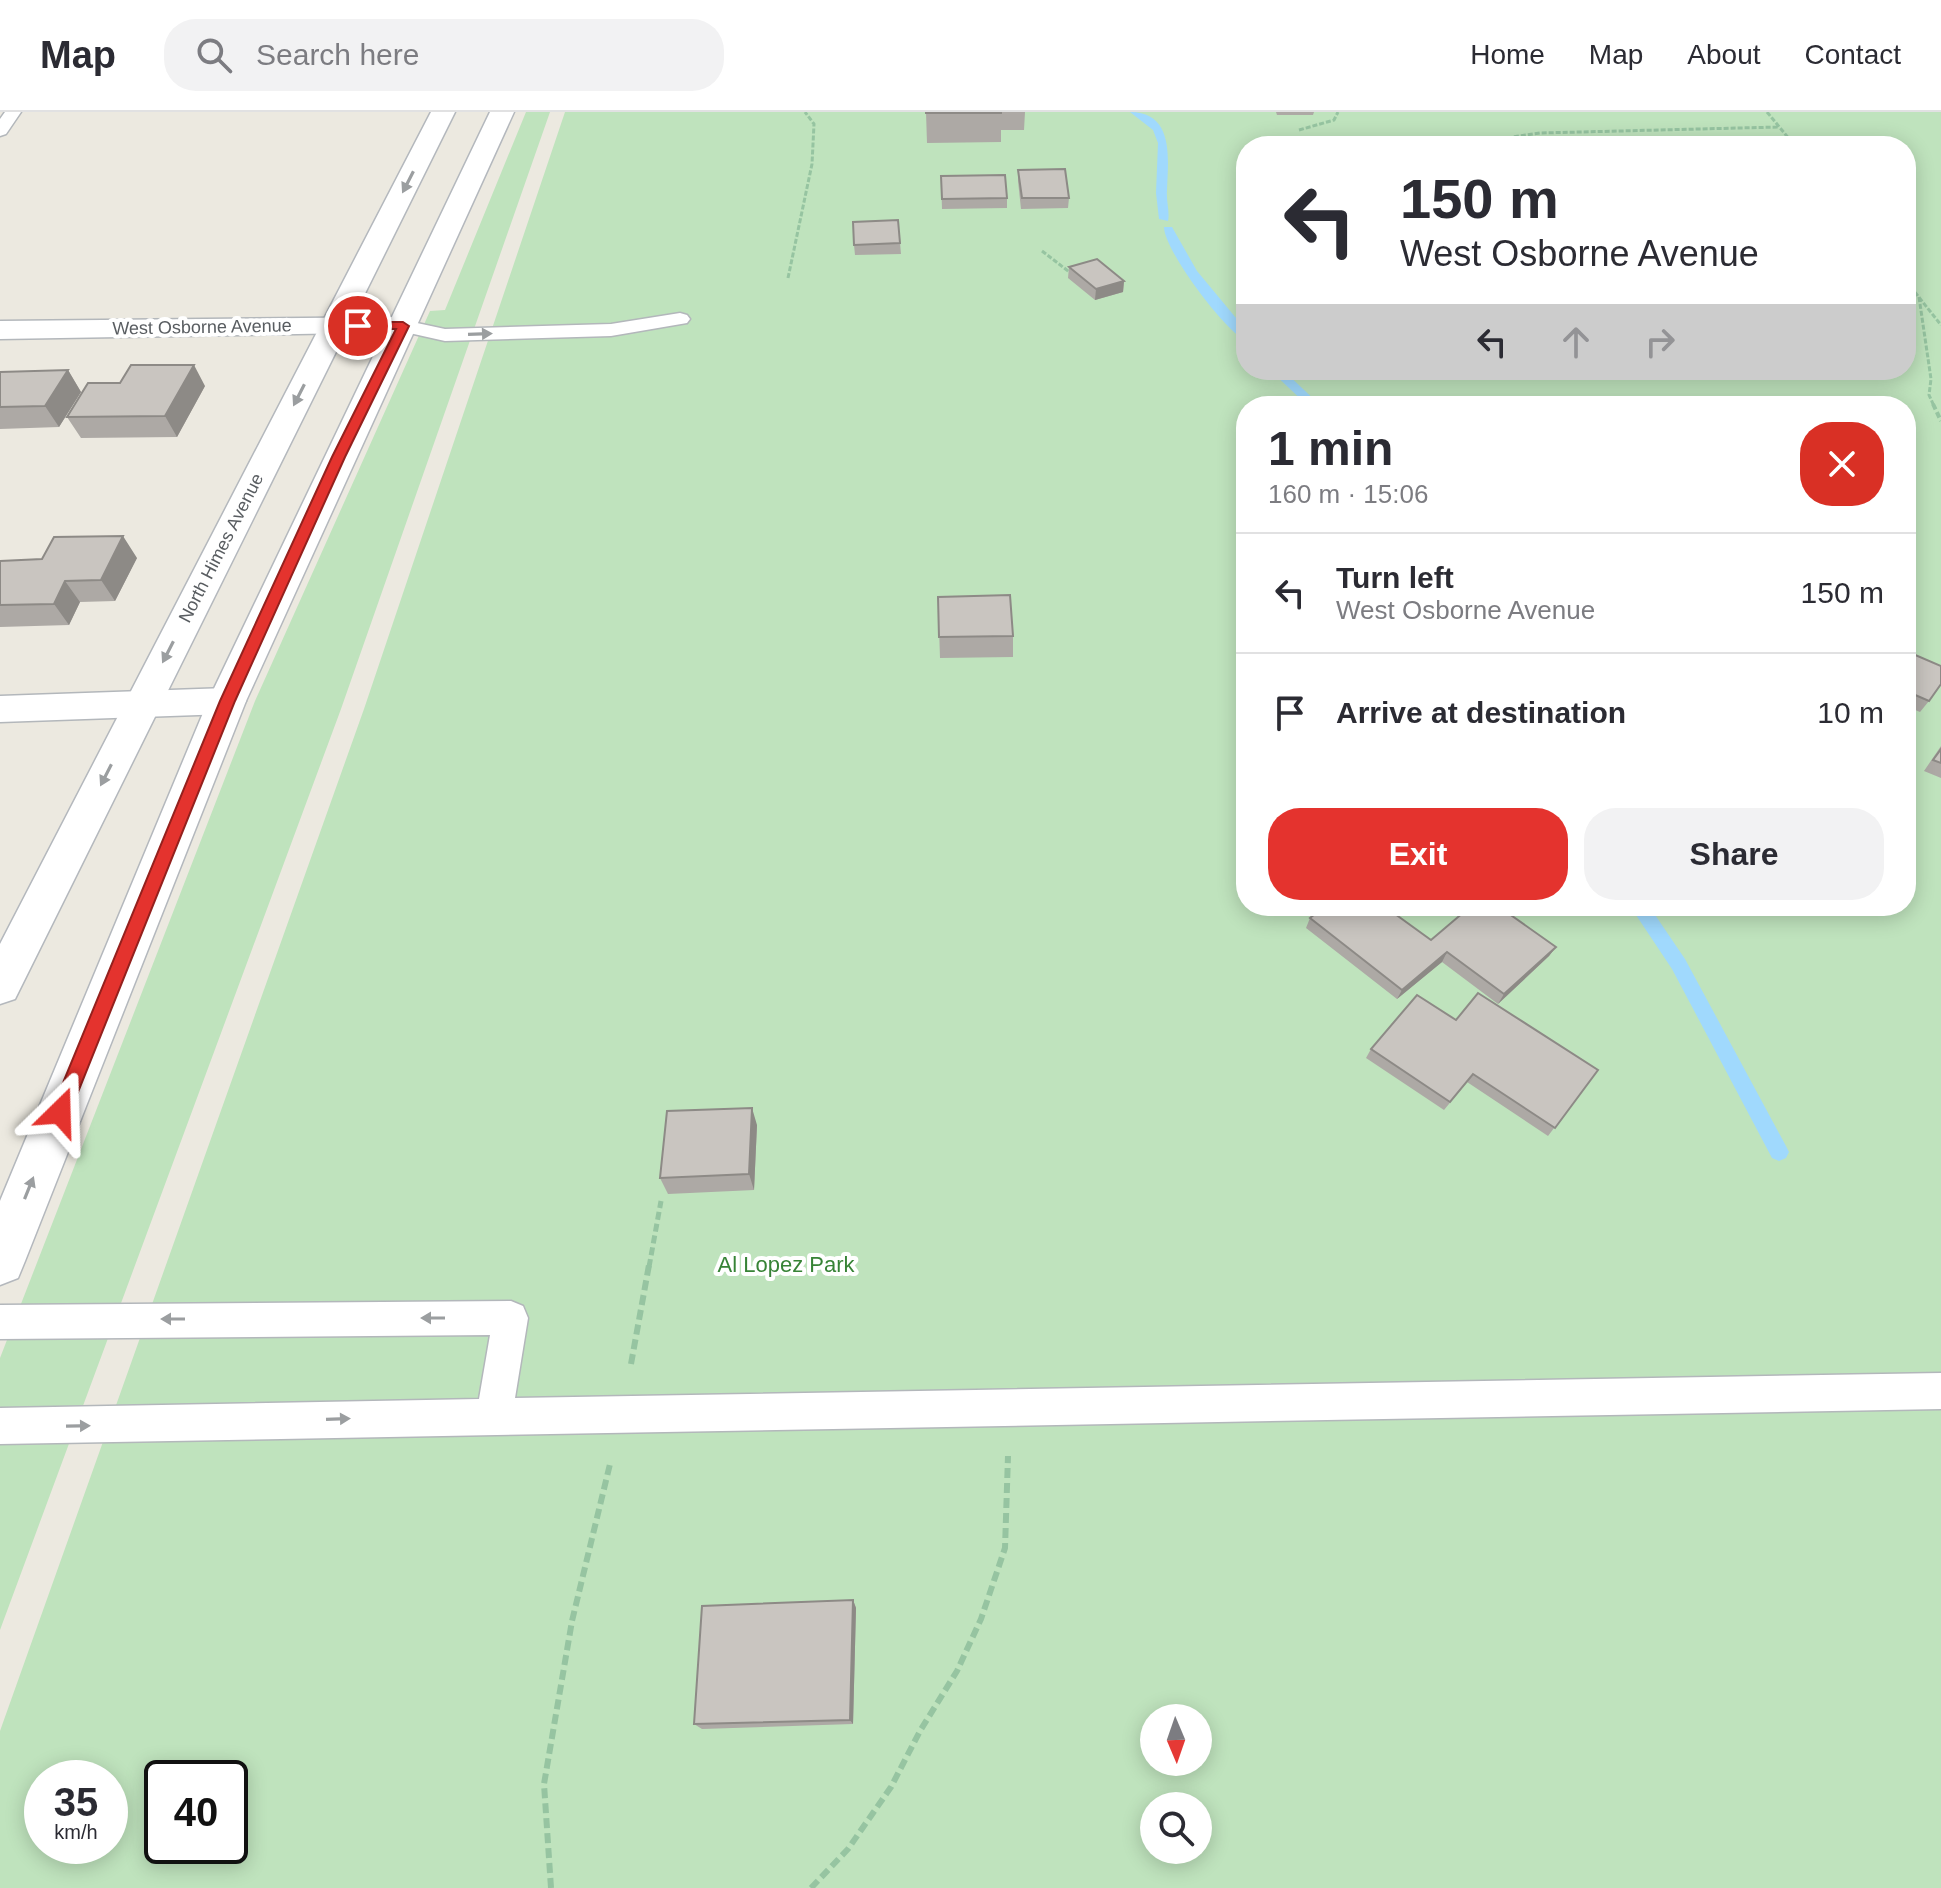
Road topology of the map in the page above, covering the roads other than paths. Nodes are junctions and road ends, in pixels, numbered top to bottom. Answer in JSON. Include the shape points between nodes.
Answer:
{"nodes":[{"id":1,"x":13,"y":112,"type":"edge"},
{"id":2,"x":443,"y":112,"type":"edge"},
{"id":3,"x":502,"y":112,"type":"edge"},
{"id":4,"x":0,"y":131,"type":"edge"},
{"id":5,"x":511,"y":313,"type":"dead end"},
{"id":6,"x":451,"y":315,"type":"dead end"},
{"id":7,"x":335,"y":326,"type":"junction"},
{"id":8,"x":403,"y":326,"type":"junction"},
{"id":9,"x":0,"y":330,"type":"edge"},
{"id":10,"x":227,"y":701,"type":"junction"},
{"id":11,"x":141,"y":705,"type":"junction"},
{"id":12,"x":0,"y":709,"type":"edge"},
{"id":13,"x":0,"y":986,"type":"edge"},
{"id":14,"x":0,"y":1261,"type":"edge"},
{"id":15,"x":0,"y":1322,"type":"edge"},
{"id":16,"x":1941,"y":1391,"type":"edge"},
{"id":17,"x":494,"y":1417,"type":"junction"},
{"id":18,"x":0,"y":1426,"type":"edge"}],
"edges":[{"from":1,"to":4,"type":"lane"},
{"from":2,"to":7,"type":"street","name":"North Himes Avenue","one_way":true},
{"from":3,"to":8,"type":"street"},
{"from":8,"to":5,"type":"lane","one_way":true,"via":[[445,335],[611,330],[680,319],[616,311]]},
{"from":6,"to":8,"type":"lane"},
{"from":7,"to":8,"type":"street","name":"West Osborne Avenue"},
{"from":7,"to":9,"type":"street","name":"West Osborne Avenue"},
{"from":7,"to":11,"type":"street","name":"North Himes Avenue","one_way":true},
{"from":8,"to":10,"type":"street"},
{"from":10,"to":11,"type":"street"},
{"from":14,"to":10,"type":"street","one_way":true},
{"from":11,"to":12,"type":"street"},
{"from":11,"to":13,"type":"street","name":"North Himes Avenue","one_way":true},
{"from":17,"to":15,"type":"lane","one_way":true,"via":[[511,1318]]},
{"from":16,"to":17,"type":"lane"},
{"from":18,"to":17,"type":"lane","one_way":true}]}
